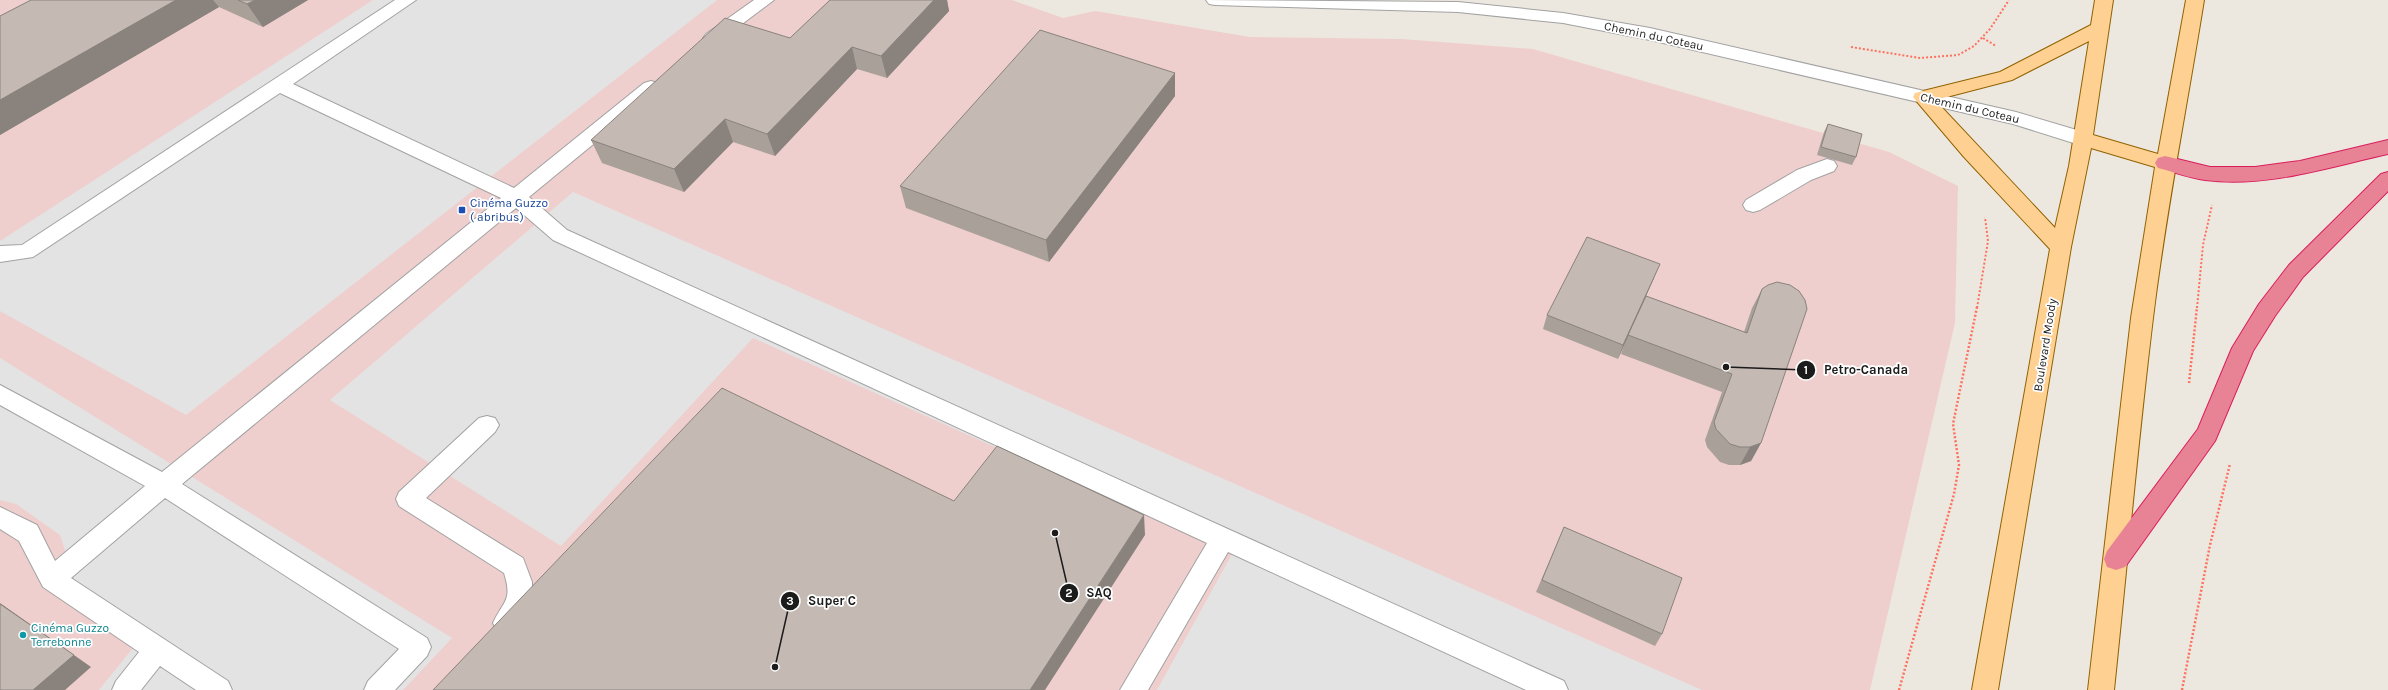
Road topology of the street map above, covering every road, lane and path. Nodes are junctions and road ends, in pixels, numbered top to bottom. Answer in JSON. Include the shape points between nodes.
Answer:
{"nodes":[{"id":1,"x":407,"y":0,"type":"edge"},
{"id":2,"x":764,"y":0,"type":"edge"},
{"id":3,"x":1215,"y":0,"type":"edge"},
{"id":4,"x":2009,"y":0,"type":"edge"},
{"id":5,"x":2104,"y":0,"type":"edge"},
{"id":6,"x":2195,"y":0,"type":"edge"},
{"id":7,"x":2100,"y":28,"type":"junction"},
{"id":8,"x":1983,"y":38,"type":"dead end"},
{"id":9,"x":699,"y":49,"type":"edge"},
{"id":10,"x":664,"y":77,"type":"edge"},
{"id":11,"x":279,"y":85,"type":"junction"},
{"id":12,"x":1922,"y":97,"type":"junction"},
{"id":13,"x":2083,"y":139,"type":"junction"},
{"id":14,"x":2388,"y":147,"type":"edge"},
{"id":15,"x":2165,"y":163,"type":"junction"},
{"id":16,"x":1827,"y":166,"type":"dead end"},
{"id":17,"x":2388,"y":179,"type":"edge"},
{"id":18,"x":516,"y":197,"type":"junction"},
{"id":19,"x":1753,"y":205,"type":"dead end"},
{"id":20,"x":1984,"y":210,"type":"dead end"},
{"id":21,"x":2061,"y":247,"type":"junction"},
{"id":22,"x":0,"y":254,"type":"edge"},
{"id":23,"x":0,"y":394,"type":"edge"},
{"id":24,"x":487,"y":424,"type":"dead end"},
{"id":25,"x":164,"y":484,"type":"junction"},
{"id":26,"x":0,"y":517,"type":"edge"},
{"id":27,"x":1222,"y":540,"type":"junction"},
{"id":28,"x":2116,"y":559,"type":"junction"},
{"id":29,"x":52,"y":578,"type":"junction"},
{"id":30,"x":488,"y":640,"type":"edge"},
{"id":31,"x":158,"y":650,"type":"junction"},
{"id":32,"x":124,"y":690,"type":"edge"},
{"id":33,"x":219,"y":690,"type":"edge"},
{"id":34,"x":377,"y":690,"type":"edge"},
{"id":35,"x":1133,"y":690,"type":"edge"},
{"id":36,"x":1555,"y":690,"type":"edge"},
{"id":37,"x":1899,"y":690,"type":"edge"},
{"id":38,"x":1985,"y":690,"type":"edge"},
{"id":39,"x":2100,"y":690,"type":"edge"}],
"edges":[{"from":1,"to":11,"type":"street"},
{"from":2,"to":9,"type":"street"},
{"from":3,"to":12,"type":"street","name":"Chemin du Coteau","via":[[1420,5],[1564,18],[1650,34]]},
{"from":4,"to":8,"type":"path"},
{"from":5,"to":7,"type":"main road","name":"Boulevard Moody"},
{"from":6,"to":15,"type":"main road","via":[[2176,115]]},
{"from":7,"to":12,"type":"main road","via":[[2006,76]]},
{"from":7,"to":13,"type":"main road","name":"Boulevard Moody"},
{"from":10,"to":18,"type":"street"},
{"from":11,"to":18,"type":"street"},
{"from":11,"to":22,"type":"street","via":[[26,252]]},
{"from":12,"to":13,"type":"street","name":"Chemin du Coteau","via":[[2016,118]]},
{"from":12,"to":21,"type":"main road","via":[[1970,152]]},
{"from":13,"to":15,"type":"main road"},
{"from":13,"to":21,"type":"main road","name":"Boulevard Moody"},
{"from":14,"to":15,"type":"highway","via":[[2310,166],[2257,175],[2208,174]]},
{"from":15,"to":28,"type":"main road","via":[[2142,318]]},
{"from":16,"to":19,"type":"street","via":[[1804,175]]},
{"from":17,"to":28,"type":"highway","via":[[2296,271],[2267,310],[2243,348],[2207,434]]},
{"from":18,"to":25,"type":"street"},
{"from":18,"to":27,"type":"street","via":[[560,235]]},
{"from":20,"to":37,"type":"path","via":[[1988,241],[1982,285],[1953,424],[1959,465],[1954,494]]},
{"from":21,"to":38,"type":"main road","name":"Boulevard Moody"},
{"from":23,"to":25,"type":"street"},
{"from":24,"to":30,"type":"street","via":[[408,499],[514,566],[521,581],[520,601],[512,617]]},
{"from":25,"to":29,"type":"street"},
{"from":25,"to":34,"type":"street","via":[[418,648]]},
{"from":26,"to":29,"type":"street","via":[[28,533]]},
{"from":27,"to":35,"type":"street"},
{"from":27,"to":36,"type":"street"},
{"from":28,"to":39,"type":"main road"},
{"from":29,"to":31,"type":"street"},
{"from":31,"to":32,"type":"street"},
{"from":31,"to":33,"type":"street"}]}
